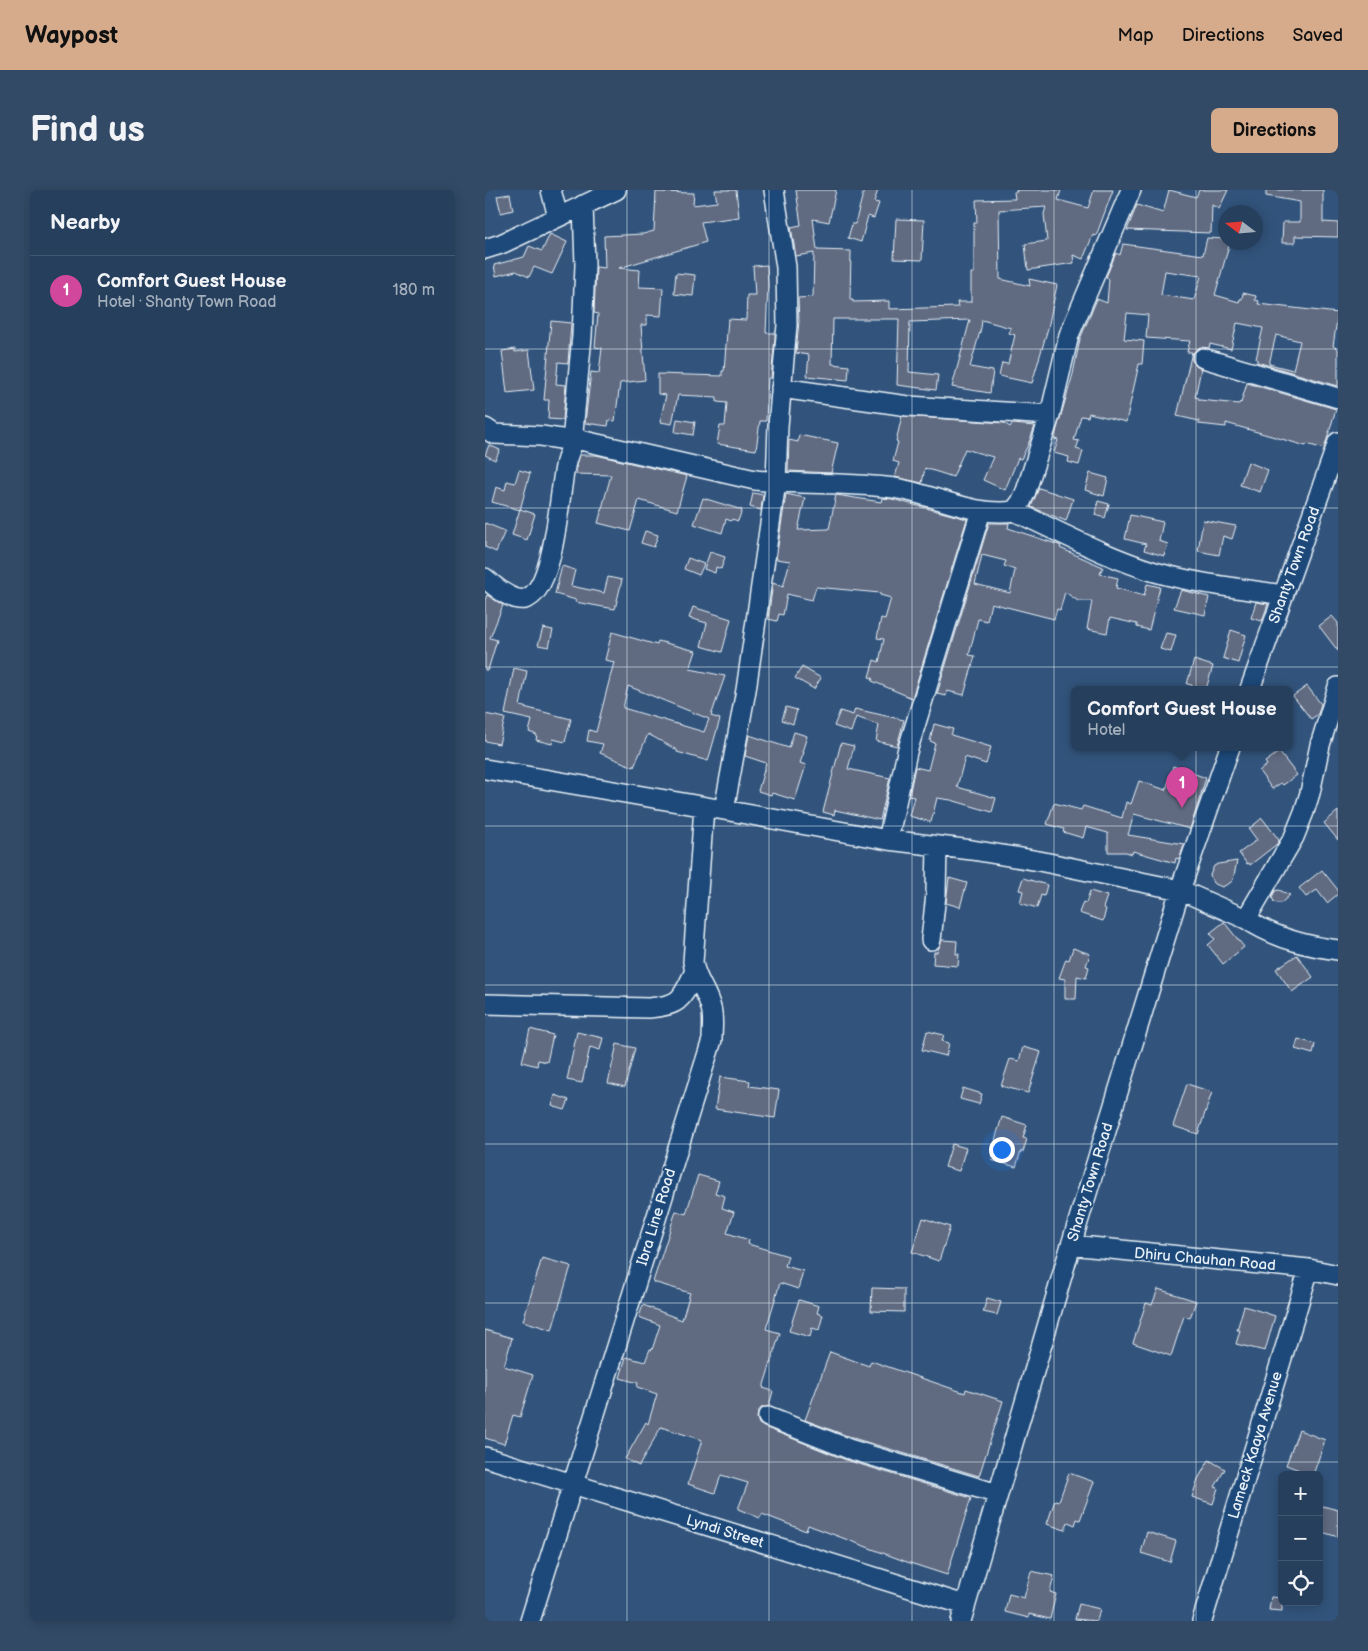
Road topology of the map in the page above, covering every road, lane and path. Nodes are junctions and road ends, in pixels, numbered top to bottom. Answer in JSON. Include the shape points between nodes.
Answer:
{"nodes":[{"id":1,"x":551,"y":190,"type":"edge"},
{"id":2,"x":615,"y":190,"type":"edge"},
{"id":3,"x":774,"y":190,"type":"edge"},
{"id":4,"x":1131,"y":190,"type":"edge"},
{"id":5,"x":583,"y":205,"type":"junction"},
{"id":6,"x":557,"y":217,"type":"junction"},
{"id":7,"x":485,"y":249,"type":"edge"},
{"id":8,"x":1203,"y":358,"type":"dead end"},
{"id":9,"x":781,"y":388,"type":"junction"},
{"id":10,"x":1338,"y":398,"type":"edge"},
{"id":11,"x":1050,"y":415,"type":"junction"},
{"id":12,"x":485,"y":428,"type":"edge"},
{"id":13,"x":575,"y":439,"type":"junction"},
{"id":14,"x":1338,"y":442,"type":"edge"},
{"id":15,"x":776,"y":482,"type":"junction"},
{"id":16,"x":981,"y":510,"type":"junction"},
{"id":17,"x":1014,"y":511,"type":"junction"},
{"id":18,"x":485,"y":578,"type":"edge"},
{"id":19,"x":1283,"y":594,"type":"junction"},
{"id":20,"x":1251,"y":686,"type":"edge"},
{"id":21,"x":1338,"y":687,"type":"edge"},
{"id":22,"x":1229,"y":751,"type":"edge"},
{"id":23,"x":485,"y":770,"type":"edge"},
{"id":24,"x":704,"y":807,"type":"junction"},
{"id":25,"x":724,"y":810,"type":"junction"},
{"id":26,"x":888,"y":840,"type":"junction"},
{"id":27,"x":937,"y":846,"type":"junction"},
{"id":28,"x":1180,"y":890,"type":"junction"},
{"id":29,"x":1246,"y":919,"type":"junction"},
{"id":30,"x":931,"y":940,"type":"dead end"},
{"id":31,"x":1338,"y":950,"type":"edge"},
{"id":32,"x":694,"y":973,"type":"junction"},
{"id":33,"x":485,"y":1004,"type":"edge"},
{"id":34,"x":1071,"y":1245,"type":"junction"},
{"id":35,"x":1309,"y":1269,"type":"junction"},
{"id":36,"x":1338,"y":1275,"type":"edge"},
{"id":37,"x":768,"y":1417,"type":"dead end"},
{"id":38,"x":485,"y":1457,"type":"edge"},
{"id":39,"x":572,"y":1484,"type":"junction"},
{"id":40,"x":998,"y":1494,"type":"junction"},
{"id":41,"x":963,"y":1613,"type":"edge"},
{"id":42,"x":530,"y":1621,"type":"edge"},
{"id":43,"x":1202,"y":1621,"type":"edge"}],
"edges":[{"from":1,"to":6,"type":"street"},
{"from":2,"to":5,"type":"street"},
{"from":3,"to":9,"type":"street","via":[[786,267],[787,325]]},
{"from":4,"to":11,"type":"street","via":[[1069,335]]},
{"from":5,"to":6,"type":"street"},
{"from":5,"to":13,"type":"street","via":[[585,265],[573,430]]},
{"from":6,"to":7,"type":"street"},
{"from":8,"to":10,"type":"street"},
{"from":9,"to":11,"type":"street","via":[[908,406]]},
{"from":9,"to":15,"type":"street"},
{"from":11,"to":17,"type":"street","via":[[1026,491]]},
{"from":12,"to":13,"type":"street","via":[[494,434]]},
{"from":13,"to":15,"type":"street","via":[[717,472]]},
{"from":13,"to":18,"type":"street","via":[[566,464],[552,550],[537,588],[525,599],[517,599]]},
{"from":14,"to":19,"type":"street","name":"Shanty Town Road"},
{"from":15,"to":16,"type":"street","via":[[896,488]]},
{"from":15,"to":25,"type":"street","via":[[746,690]]},
{"from":16,"to":17,"type":"street"},
{"from":16,"to":26,"type":"street","via":[[907,752]]},
{"from":17,"to":19,"type":"street","via":[[1121,560],[1154,571],[1187,580]]},
{"from":19,"to":20,"type":"street","name":"Shanty Town Road"},
{"from":21,"to":29,"type":"street","via":[[1304,812],[1294,836]]},
{"from":22,"to":28,"type":"street","name":"Shanty Town Road"},
{"from":23,"to":24,"type":"street"},
{"from":24,"to":25,"type":"street"},
{"from":24,"to":32,"type":"street","name":"Ibra Line Road"},
{"from":25,"to":26,"type":"street"},
{"from":26,"to":27,"type":"street"},
{"from":27,"to":28,"type":"street","via":[[1039,861]]},
{"from":27,"to":30,"type":"street"},
{"from":28,"to":29,"type":"street"},
{"from":28,"to":34,"type":"street","name":"Shanty Town Road"},
{"from":29,"to":31,"type":"street","via":[[1288,940]]},
{"from":32,"to":33,"type":"street","via":[[679,1000],[662,1007]]},
{"from":32,"to":39,"type":"street","name":"Ibra Line Road","via":[[711,1007],[712,1040]]},
{"from":34,"to":35,"type":"street","name":"Dhiru Chauhan Road"},
{"from":34,"to":40,"type":"street","name":"Shanty Town Road"},
{"from":35,"to":36,"type":"street","name":"Dhiru Chauhan Road"},
{"from":35,"to":43,"type":"street","name":"Lameck Kaaya Avenue"},
{"from":37,"to":40,"type":"street","via":[[849,1449]]},
{"from":38,"to":39,"type":"street","name":"Lyndi Street"},
{"from":39,"to":41,"type":"street","name":"Lyndi Street"},
{"from":39,"to":42,"type":"street","name":"Ibra Line Road"},
{"from":40,"to":41,"type":"street","name":"Shanty Town Road"}]}
